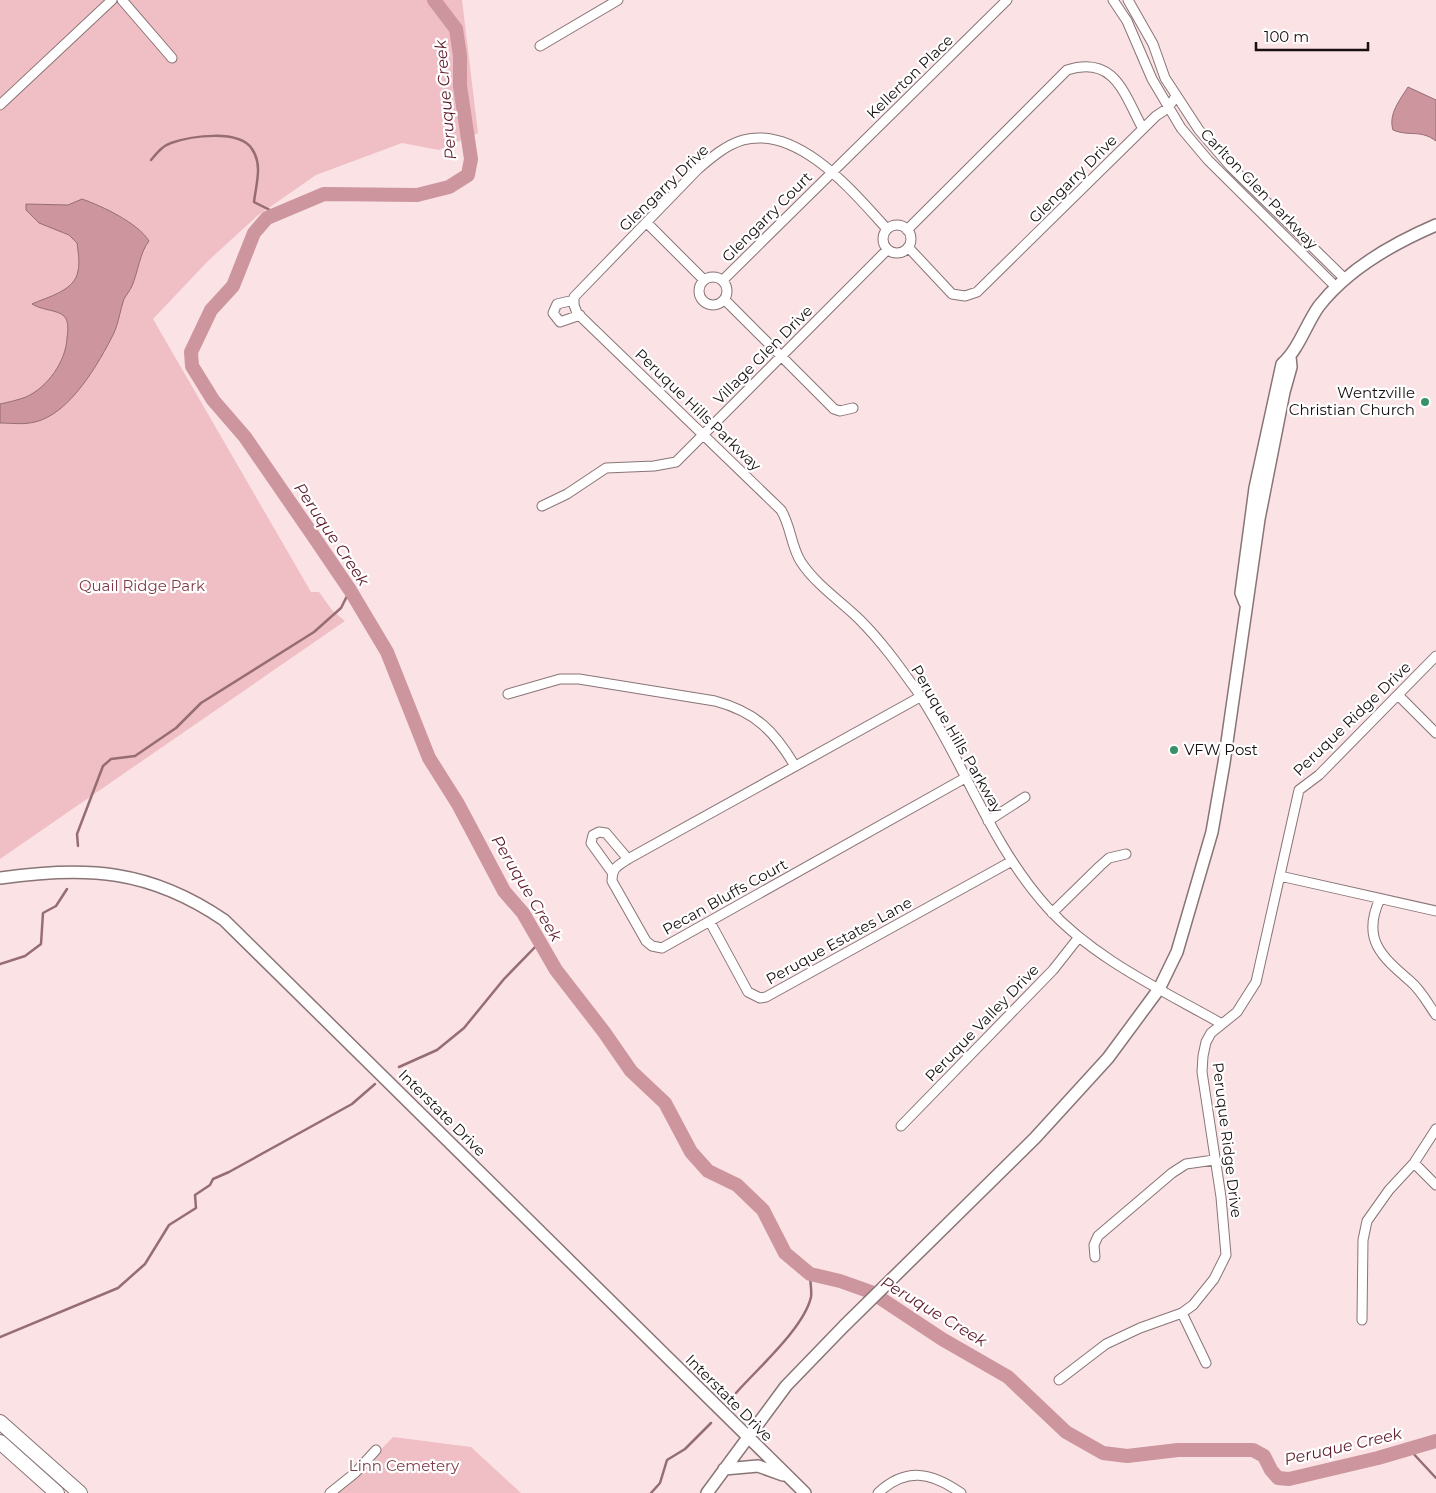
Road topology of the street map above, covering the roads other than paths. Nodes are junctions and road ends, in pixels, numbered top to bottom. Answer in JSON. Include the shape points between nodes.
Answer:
{"nodes":[{"id":1,"x":112,"y":0,"type":"edge"},
{"id":2,"x":122,"y":0,"type":"edge"},
{"id":3,"x":618,"y":0,"type":"edge"},
{"id":4,"x":1007,"y":0,"type":"edge"},
{"id":5,"x":1112,"y":0,"type":"edge"},
{"id":6,"x":1128,"y":0,"type":"edge"},
{"id":7,"x":540,"y":46,"type":"dead end"},
{"id":8,"x":172,"y":58,"type":"dead end"},
{"id":9,"x":1176,"y":96,"type":"junction"},
{"id":10,"x":0,"y":105,"type":"edge"},
{"id":11,"x":1168,"y":108,"type":"junction"},
{"id":12,"x":1143,"y":129,"type":"junction"},
{"id":13,"x":832,"y":173,"type":"junction"},
{"id":14,"x":647,"y":223,"type":"junction"},
{"id":15,"x":1436,"y":225,"type":"edge"},
{"id":16,"x":887,"y":229,"type":"junction"},
{"id":17,"x":907,"y":230,"type":"junction"},
{"id":18,"x":908,"y":248,"type":"junction"},
{"id":19,"x":887,"y":250,"type":"junction"},
{"id":20,"x":704,"y":280,"type":"junction"},
{"id":21,"x":723,"y":280,"type":"junction"},
{"id":22,"x":1341,"y":283,"type":"junction"},
{"id":23,"x":725,"y":300,"type":"junction"},
{"id":24,"x":574,"y":303,"type":"junction"},
{"id":25,"x":580,"y":315,"type":"junction"},
{"id":26,"x":780,"y":356,"type":"junction"},
{"id":27,"x":853,"y":408,"type":"dead end"},
{"id":28,"x":704,"y":434,"type":"junction"},
{"id":29,"x":542,"y":506,"type":"dead end"},
{"id":30,"x":1436,"y":656,"type":"edge"},
{"id":31,"x":508,"y":694,"type":"dead end"},
{"id":32,"x":1398,"y":695,"type":"junction"},
{"id":33,"x":920,"y":697,"type":"junction"},
{"id":34,"x":1436,"y":732,"type":"edge"},
{"id":35,"x":795,"y":766,"type":"junction"},
{"id":36,"x":965,"y":778,"type":"junction"},
{"id":37,"x":1025,"y":798,"type":"dead end"},
{"id":38,"x":988,"y":821,"type":"junction"},
{"id":39,"x":1126,"y":854,"type":"dead end"},
{"id":40,"x":628,"y":859,"type":"junction"},
{"id":41,"x":1012,"y":861,"type":"junction"},
{"id":42,"x":612,"y":872,"type":"junction"},
{"id":43,"x":1280,"y":876,"type":"junction"},
{"id":44,"x":0,"y":878,"type":"edge"},
{"id":45,"x":1380,"y":899,"type":"junction"},
{"id":46,"x":1436,"y":911,"type":"edge"},
{"id":47,"x":1052,"y":913,"type":"junction"},
{"id":48,"x":710,"y":922,"type":"junction"},
{"id":49,"x":1079,"y":937,"type":"junction"},
{"id":50,"x":1160,"y":989,"type":"junction"},
{"id":51,"x":1436,"y":1015,"type":"edge"},
{"id":52,"x":1222,"y":1024,"type":"junction"},
{"id":53,"x":901,"y":1126,"type":"dead end"},
{"id":54,"x":1436,"y":1129,"type":"edge"},
{"id":55,"x":1214,"y":1160,"type":"junction"},
{"id":56,"x":1414,"y":1163,"type":"junction"},
{"id":57,"x":1436,"y":1185,"type":"edge"},
{"id":58,"x":1095,"y":1257,"type":"dead end"},
{"id":59,"x":1182,"y":1314,"type":"junction"},
{"id":60,"x":1362,"y":1320,"type":"dead end"},
{"id":61,"x":1206,"y":1363,"type":"dead end"},
{"id":62,"x":1059,"y":1380,"type":"dead end"},
{"id":63,"x":0,"y":1422,"type":"edge"},
{"id":64,"x":747,"y":1437,"type":"junction"},
{"id":65,"x":0,"y":1442,"type":"edge"},
{"id":66,"x":376,"y":1450,"type":"dead end"},
{"id":67,"x":724,"y":1469,"type":"junction"},
{"id":68,"x":788,"y":1477,"type":"junction"},
{"id":69,"x":57,"y":1493,"type":"edge"},
{"id":70,"x":80,"y":1493,"type":"edge"},
{"id":71,"x":330,"y":1493,"type":"edge"},
{"id":72,"x":707,"y":1493,"type":"edge"},
{"id":73,"x":805,"y":1493,"type":"edge"},
{"id":74,"x":878,"y":1493,"type":"edge"},
{"id":75,"x":961,"y":1493,"type":"edge"}],
"edges":[{"from":1,"to":10,"type":"street"},
{"from":2,"to":8,"type":"street"},
{"from":3,"to":7,"type":"street"},
{"from":4,"to":13,"type":"street","name":"Kellerton Place"},
{"from":5,"to":11,"type":"street","name":"Carlton Glen Parkway","via":[[1131,27],[1152,79]]},
{"from":6,"to":9,"type":"street","name":"Carlton Glen Parkway","via":[[1153,44],[1165,78]]},
{"from":9,"to":11,"type":"street","name":"Glengarry Drive"},
{"from":9,"to":22,"type":"street","name":"Carlton Glen Parkway","via":[[1208,141]]},
{"from":11,"to":12,"type":"street","name":"Glengarry Drive"},
{"from":11,"to":22,"type":"street","name":"Carlton Glen Parkway","via":[[1208,160]]},
{"from":12,"to":17,"type":"street","via":[[1107,71],[1081,65],[1067,70]]},
{"from":12,"to":18,"type":"street","name":"Glengarry Drive","via":[[977,292],[964,296],[952,294]]},
{"from":13,"to":14,"type":"street","name":"Glengarry Drive","via":[[791,144],[766,139],[744,140],[716,154],[698,168]]},
{"from":13,"to":16,"type":"street","name":"Glengarry Drive"},
{"from":13,"to":21,"type":"street","name":"Glengarry Court"},
{"from":14,"to":20,"type":"street"},
{"from":14,"to":24,"type":"street","name":"Glengarry Drive","via":[[574,297]]},
{"from":15,"to":22,"type":"main road","via":[[1392,246]]},
{"from":16,"to":17,"type":"street","via":[[901,226]]},
{"from":16,"to":19,"type":"street","via":[[883,235]]},
{"from":17,"to":18,"type":"street","via":[[910,236]]},
{"from":18,"to":19,"type":"street","via":[[894,253]]},
{"from":19,"to":26,"type":"street","name":"Village Glen Drive"},
{"from":20,"to":21,"type":"street","name":"Glengarry Court","via":[[710,277]]},
{"from":20,"to":23,"type":"street","via":[[699,288],[700,297],[707,304],[716,305]]},
{"from":21,"to":23,"type":"street","name":"Glengarry Court","via":[[727,286]]},
{"from":22,"to":50,"type":"main road","via":[[1320,305],[1290,357],[1291,367],[1264,491],[1249,595],[1245,603],[1212,832],[1177,952]]},
{"from":23,"to":26,"type":"street"},
{"from":24,"to":25,"type":"street","name":"Peruque Hills Parkway"},
{"from":24,"to":25,"type":"street","via":[[557,304],[553,312],[560,322]]},
{"from":25,"to":28,"type":"street","name":"Peruque Hills Parkway"},
{"from":26,"to":27,"type":"street","via":[[834,409]]},
{"from":26,"to":28,"type":"street","name":"Village Glen Drive"},
{"from":28,"to":29,"type":"street","name":"Village Glen Drive","via":[[676,462],[606,468],[568,494]]},
{"from":28,"to":33,"type":"street","name":"Peruque Hills Parkway","via":[[781,510],[801,562],[891,654]]},
{"from":30,"to":32,"type":"street","name":"Peruque Ridge Drive"},
{"from":31,"to":35,"type":"street","via":[[560,679],[579,678],[737,706],[757,719],[780,741]]},
{"from":32,"to":34,"type":"street"},
{"from":32,"to":43,"type":"street","name":"Peruque Ridge Drive","via":[[1319,775],[1299,790]]},
{"from":33,"to":35,"type":"street"},
{"from":33,"to":36,"type":"street","name":"Peruque Hills Parkway"},
{"from":35,"to":40,"type":"street"},
{"from":36,"to":38,"type":"street","name":"Peruque Hills Parkway"},
{"from":36,"to":48,"type":"street","name":"Pecan Bluffs Court"},
{"from":37,"to":38,"type":"street"},
{"from":38,"to":41,"type":"street","name":"Peruque Hills Parkway"},
{"from":39,"to":47,"type":"street","via":[[1110,858]]},
{"from":40,"to":42,"type":"street"},
{"from":40,"to":42,"type":"street","name":"Pecan Bluffs Court","via":[[606,833],[594,835],[591,842]]},
{"from":41,"to":47,"type":"street","name":"Peruque Hills Parkway"},
{"from":41,"to":48,"type":"street","name":"Peruque Estates Lane","via":[[766,998],[748,992]]},
{"from":42,"to":48,"type":"street","name":"Pecan Bluffs Court","via":[[612,881],[652,946],[662,948]]},
{"from":43,"to":45,"type":"street"},
{"from":43,"to":52,"type":"street","name":"Peruque Ridge Drive","via":[[1256,982],[1237,1012]]},
{"from":44,"to":64,"type":"main road","name":"Interstate Drive","via":[[76,872],[132,877],[178,893],[224,920]]},
{"from":45,"to":46,"type":"street"},
{"from":45,"to":51,"type":"street","via":[[1375,909],[1373,928],[1382,957],[1410,982]]},
{"from":47,"to":49,"type":"street","name":"Peruque Hills Parkway"},
{"from":49,"to":50,"type":"street","name":"Peruque Hills Parkway"},
{"from":49,"to":53,"type":"street","name":"Peruque Valley Drive","via":[[1053,970]]},
{"from":50,"to":52,"type":"street","name":"Peruque Hills Parkway"},
{"from":50,"to":64,"type":"main road","via":[[1080,1091],[776,1396]]},
{"from":52,"to":55,"type":"street","name":"Peruque Ridge Drive","via":[[1206,1042],[1202,1072]]},
{"from":54,"to":56,"type":"street"},
{"from":55,"to":58,"type":"street","via":[[1186,1164],[1165,1178],[1098,1236],[1094,1244]]},
{"from":55,"to":59,"type":"street","name":"Peruque Ridge Drive","via":[[1226,1255],[1203,1295]]},
{"from":56,"to":57,"type":"street"},
{"from":56,"to":60,"type":"street","via":[[1367,1221]]},
{"from":59,"to":61,"type":"street"},
{"from":59,"to":62,"type":"street","name":"Peruque Ridge Drive","via":[[1106,1344]]},
{"from":63,"to":70,"type":"highway"},
{"from":64,"to":67,"type":"main road"},
{"from":64,"to":68,"type":"main road","name":"Interstate Drive"},
{"from":65,"to":69,"type":"highway"},
{"from":66,"to":71,"type":"street"},
{"from":67,"to":68,"type":"main road","via":[[758,1466]]},
{"from":67,"to":72,"type":"main road"},
{"from":68,"to":73,"type":"main road","name":"Interstate Drive"},
{"from":74,"to":75,"type":"street","via":[[897,1479],[916,1475],[939,1479]]}]}
